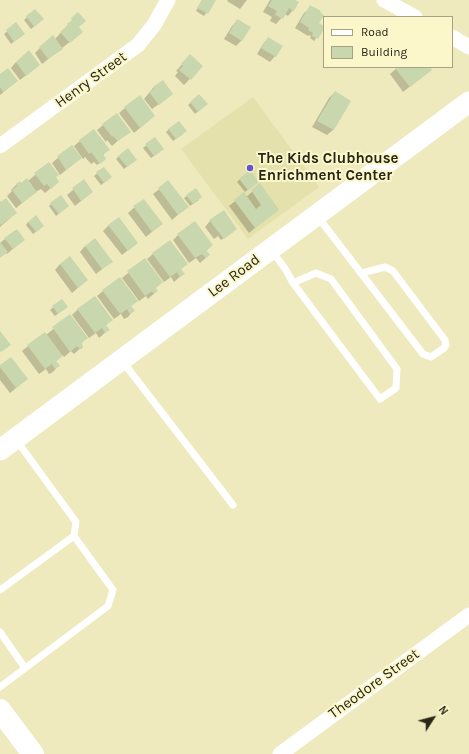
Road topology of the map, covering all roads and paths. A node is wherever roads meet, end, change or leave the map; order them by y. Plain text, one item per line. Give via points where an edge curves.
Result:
1 (168, 0) edge
2 (384, 0) edge
3 (413, 16) edge
4 (453, 38) edge
5 (469, 47) edge
6 (469, 102) edge
7 (0, 146) edge
8 (316, 215) junction
9 (271, 249) junction
10 (362, 273) junction
11 (293, 284) junction
12 (122, 360) junction
13 (8, 445) edge
14 (233, 505) dead end
15 (74, 536) junction
16 (0, 590) edge
17 (469, 615) edge
18 (0, 632) edge
19 (25, 668) junction
20 (0, 687) edge
21 (0, 710) edge
22 (33, 754) edge
23 (280, 754) edge

1 - 7 street, Henry Street via 154,25 138,45
2 - 3 street
4 - 5 street
6 - 8 main road, Lee Road
8 - 9 main road, Lee Road
8 - 10 lane
9 - 11 lane
9 - 12 main road, Lee Road
10 - 10 lane via 423,354 431,357 444,348 445,340 393,271 385,267
11 - 11 lane via 380,399 396,388 397,369 331,278 316,273
12 - 13 main road, Lee Road
12 - 14 lane
13 - 15 lane via 76,522
15 - 16 lane
15 - 19 lane via 113,590 108,606
17 - 23 street, Theodore Street
18 - 19 lane
19 - 20 lane
21 - 22 main road

